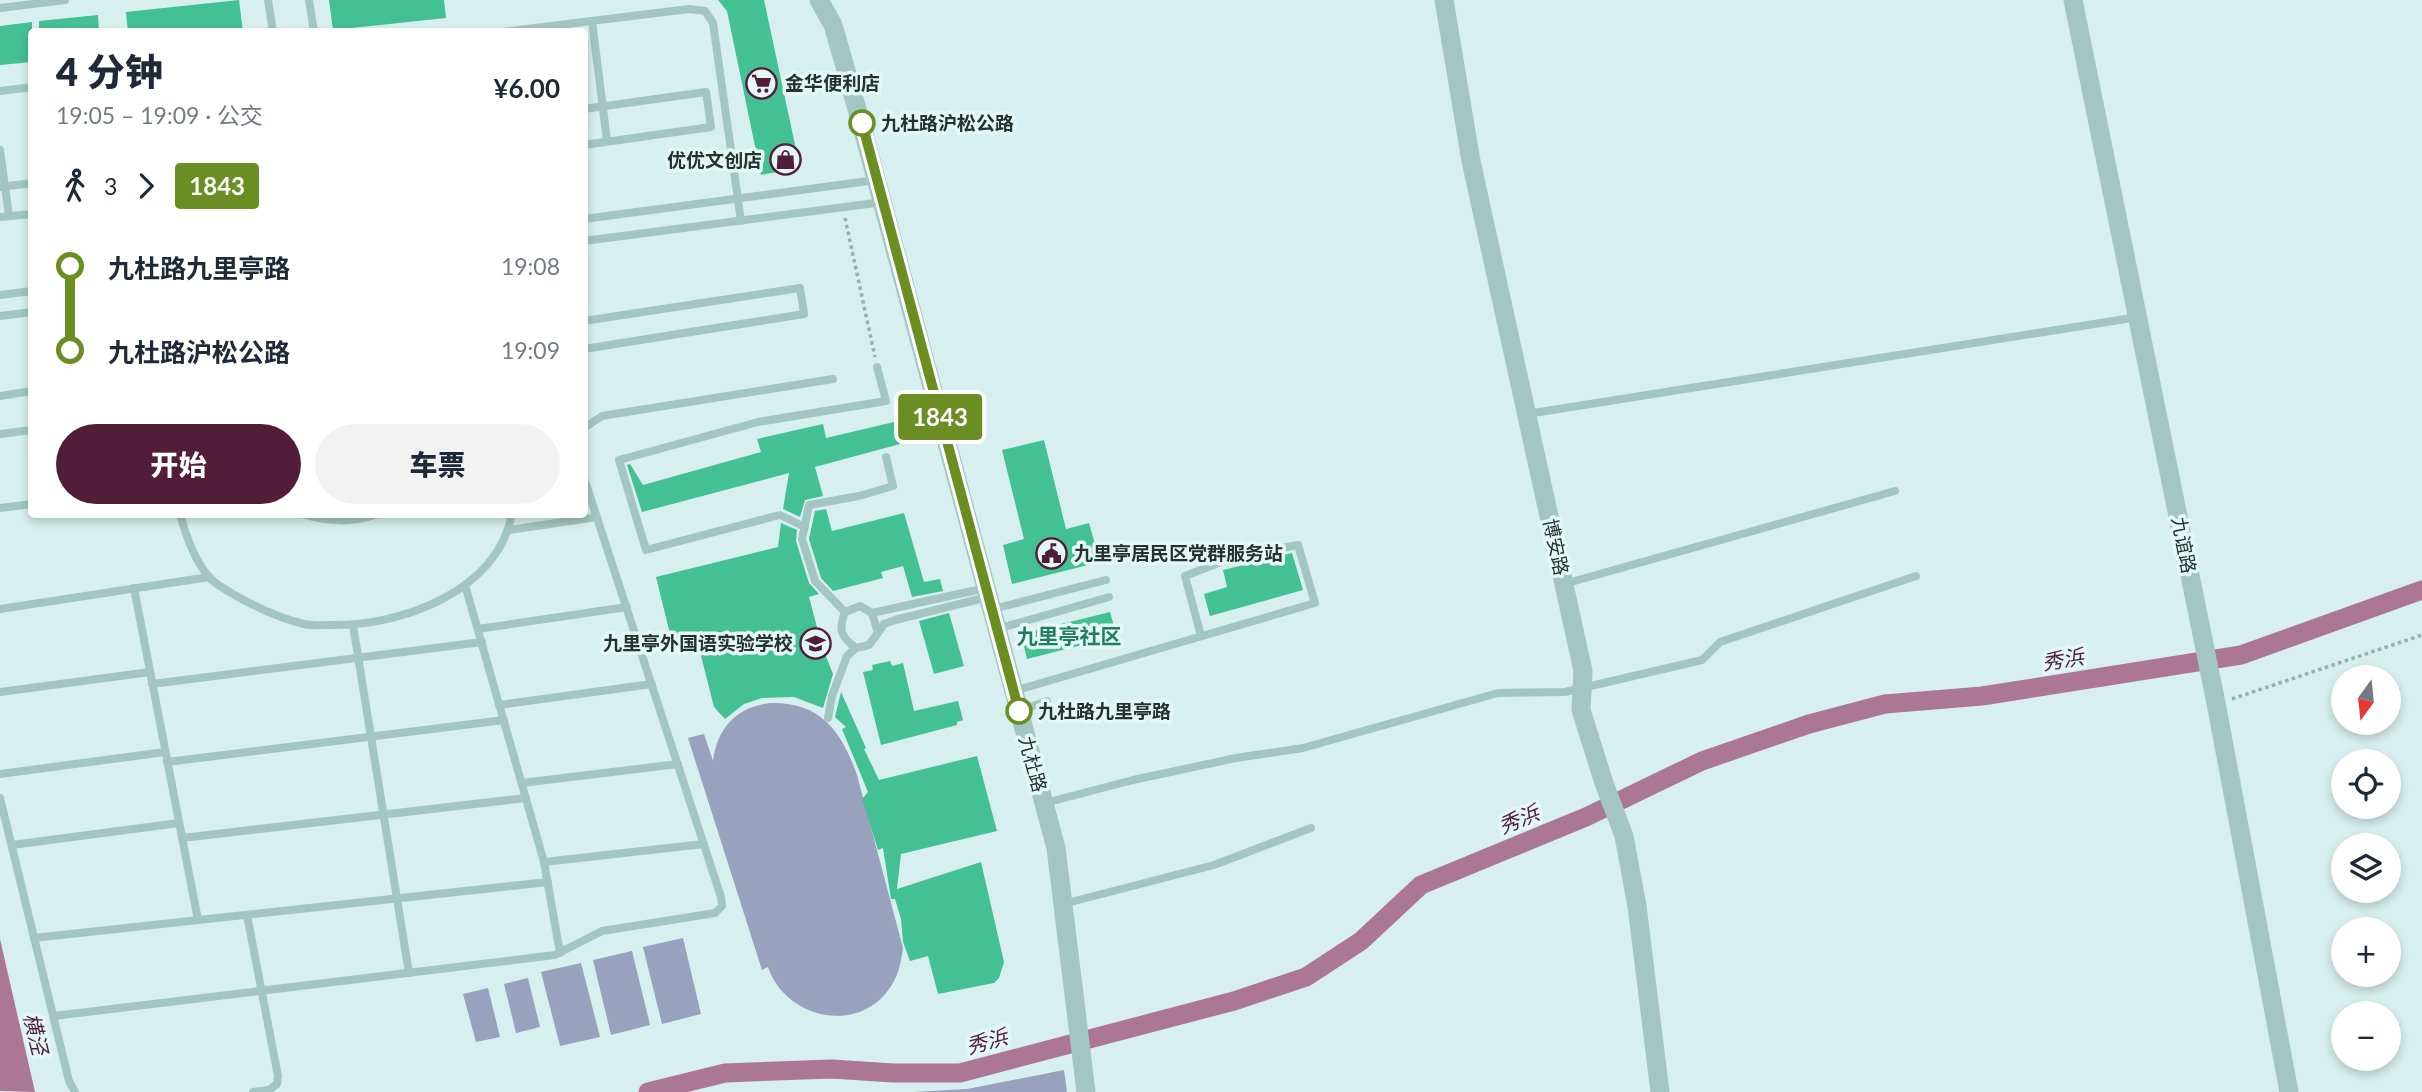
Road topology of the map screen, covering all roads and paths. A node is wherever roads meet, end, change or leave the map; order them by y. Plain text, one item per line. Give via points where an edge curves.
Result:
1 (65, 0) edge
2 (268, 0) edge
3 (309, 0) edge
4 (819, 0) edge
5 (1444, 0) edge
6 (2073, 0) edge
7 (0, 8) edge
8 (592, 21) junction
9 (272, 28) edge
10 (313, 28) edge
11 (535, 28) edge
12 (28, 88) edge
13 (0, 91) edge
14 (603, 106) junction
15 (588, 108) edge
16 (607, 141) junction
17 (588, 144) edge
18 (0, 150) edge
19 (877, 180) junction
20 (28, 183) edge
21 (2, 186) edge
22 (738, 198) junction
23 (883, 202) junction
24 (843, 208) junction
25 (28, 214) edge
26 (4, 217) edge
27 (588, 218) edge
28 (741, 221) junction
29 (588, 240) edge
30 (28, 292) edge
31 (0, 295) edge
32 (28, 312) edge
33 (0, 316) edge
34 (2138, 317) junction
35 (588, 320) edge
36 (588, 348) edge
37 (877, 367) joint
38 (833, 379) dead end
39 (28, 392) edge
40 (0, 396) edge
41 (1527, 414) junction
42 (588, 425) edge
43 (28, 430) edge
44 (0, 434) edge
45 (886, 457) dead end
46 (588, 490) edge
47 (1895, 491) dead end
48 (28, 504) edge
49 (0, 508) edge
50 (597, 517) junction
51 (181, 518) edge
52 (317, 518) edge
53 (363, 518) edge
54 (511, 518) edge
55 (805, 527) junction
56 (509, 530) junction
57 (1916, 576) dead end
58 (209, 577) junction
59 (1106, 580) dead end
60 (1564, 584) junction
61 (465, 585) junction
62 (134, 588) junction
63 (1109, 597) dead end
64 (989, 598) junction
65 (627, 607) junction
66 (0, 608) edge
67 (845, 612) junction
68 (872, 613) junction
69 (353, 625) junction
70 (478, 629) junction
71 (997, 629) junction
72 (878, 633) junction
73 (2422, 635) edge
74 (1201, 636) junction
75 (482, 642) junction
76 (856, 648) junction
77 (358, 658) junction
78 (150, 672) junction
79 (152, 684) junction
80 (652, 684) junction
81 (1582, 688) junction
82 (1014, 691) junction
83 (0, 692) edge
84 (2214, 695) junction
85 (1047, 701) dead end
86 (499, 705) junction
87 (1019, 711) junction
88 (828, 718) dead end
89 (504, 720) junction
90 (371, 737) junction
91 (165, 752) junction
92 (167, 762) junction
93 (678, 764) junction
94 (0, 774) edge
95 (522, 783) junction
96 (0, 798) edge
97 (526, 798) junction
98 (1044, 803) junction
99 (383, 814) junction
100 (179, 823) junction
101 (1311, 828) dead end
102 (182, 838) junction
103 (704, 844) junction
104 (12, 845) junction
105 (544, 862) junction
106 (548, 882) junction
107 (397, 898) junction
108 (1063, 905) junction
109 (247, 915) junction
110 (198, 920) junction
111 (34, 938) junction
112 (560, 953) junction
113 (409, 972) junction
114 (262, 990) junction
115 (54, 1016) junction
116 (75, 1092) edge
117 (253, 1092) edge
118 (1086, 1092) edge
119 (1660, 1092) edge
120 (2289, 1092) edge

1 - 7 lane
2 - 9 lane
3 - 10 lane
4 - 19 street, 九杜路 via 833,25
5 - 41 street, 博安路 via 1471,161
6 - 34 street, 九谊路
8 - 11 lane
8 - 14 lane
8 - 22 lane via 705,11 713,23
12 - 13 lane
14 - 15 lane
14 - 16 lane
14 - 16 lane via 706,92 711,127
16 - 17 lane
18 - 21 lane
19 - 22 lane
19 - 23 street, 九杜路
20 - 21 lane
21 - 26 lane
22 - 27 lane
22 - 28 lane
23 - 24 lane
23 - 64 street, 九杜路
24 - 28 lane
24 - 37 path
25 - 26 lane
28 - 29 lane
30 - 31 lane
32 - 33 lane
34 - 41 lane
34 - 84 street, 九谊路
35 - 36 lane via 800,288 804,314
37 - 55 lane via 886,401 758,422 619,460 646,550 780,515
38 - 42 lane via 602,416
39 - 40 lane
41 - 60 street, 博安路
43 - 44 lane
45 - 55 lane via 893,486 809,505
46 - 50 lane
47 - 60 lane
48 - 49 lane
50 - 56 lane
50 - 65 lane
51 - 58 lane via 187,540
52 - 53 lane
54 - 56 lane
55 - 67 lane via 802,540 815,581
56 - 61 lane via 493,558
57 - 81 lane via 1720,642 1702,660
58 - 62 lane
58 - 69 lane via 273,614 306,624
59 - 64 lane
60 - 81 street, 博安路 via 1583,671
61 - 69 lane via 390,620
61 - 70 lane
62 - 66 lane
62 - 78 lane
63 - 71 lane
64 - 68 lane
64 - 71 street, 九杜路
64 - 72 lane via 895,620
65 - 70 lane
65 - 80 lane
67 - 68 lane via 860,606
67 - 76 lane via 840,625 843,638
68 - 72 lane
69 - 77 lane
70 - 75 lane
71 - 82 street, 九杜路
72 - 76 lane via 869,645
73 - 84 path via 2261,690
74 - 74 lane via 1315,603 1298,545 1234,557 1185,576
74 - 82 lane
75 - 77 lane
75 - 86 lane
76 - 88 lane via 847,656
77 - 79 lane
77 - 90 lane
78 - 79 lane
78 - 83 lane
79 - 91 lane
80 - 86 lane
80 - 93 lane
81 - 98 lane via 1498,693 1303,748 1146,777
81 - 119 street, 博安路 via 1581,710 1624,836
82 - 87 street, 九杜路
84 - 120 street, 九谊路
85 - 87 lane
86 - 89 lane
87 - 98 street, 九杜路
89 - 90 lane
89 - 95 lane
90 - 92 lane
90 - 99 lane
91 - 92 lane
91 - 94 lane
92 - 100 lane
93 - 95 lane
93 - 103 lane
95 - 97 lane
96 - 104 lane
97 - 99 lane
97 - 105 lane
98 - 108 street, 九杜路 via 1056,848
99 - 102 lane
99 - 107 lane
100 - 102 lane
100 - 104 lane
101 - 108 lane via 1214,865
102 - 110 lane
103 - 105 lane
103 - 112 lane via 722,897 722,906 715,913 601,931
104 - 111 lane
105 - 106 lane
106 - 107 lane
106 - 112 lane
107 - 109 lane
107 - 113 lane
108 - 118 street, 九杜路
109 - 110 lane
109 - 114 lane
110 - 111 lane
111 - 115 lane
112 - 113 lane
113 - 114 lane
114 - 115 lane
114 - 117 lane via 278,1076 269,1090
115 - 116 lane

